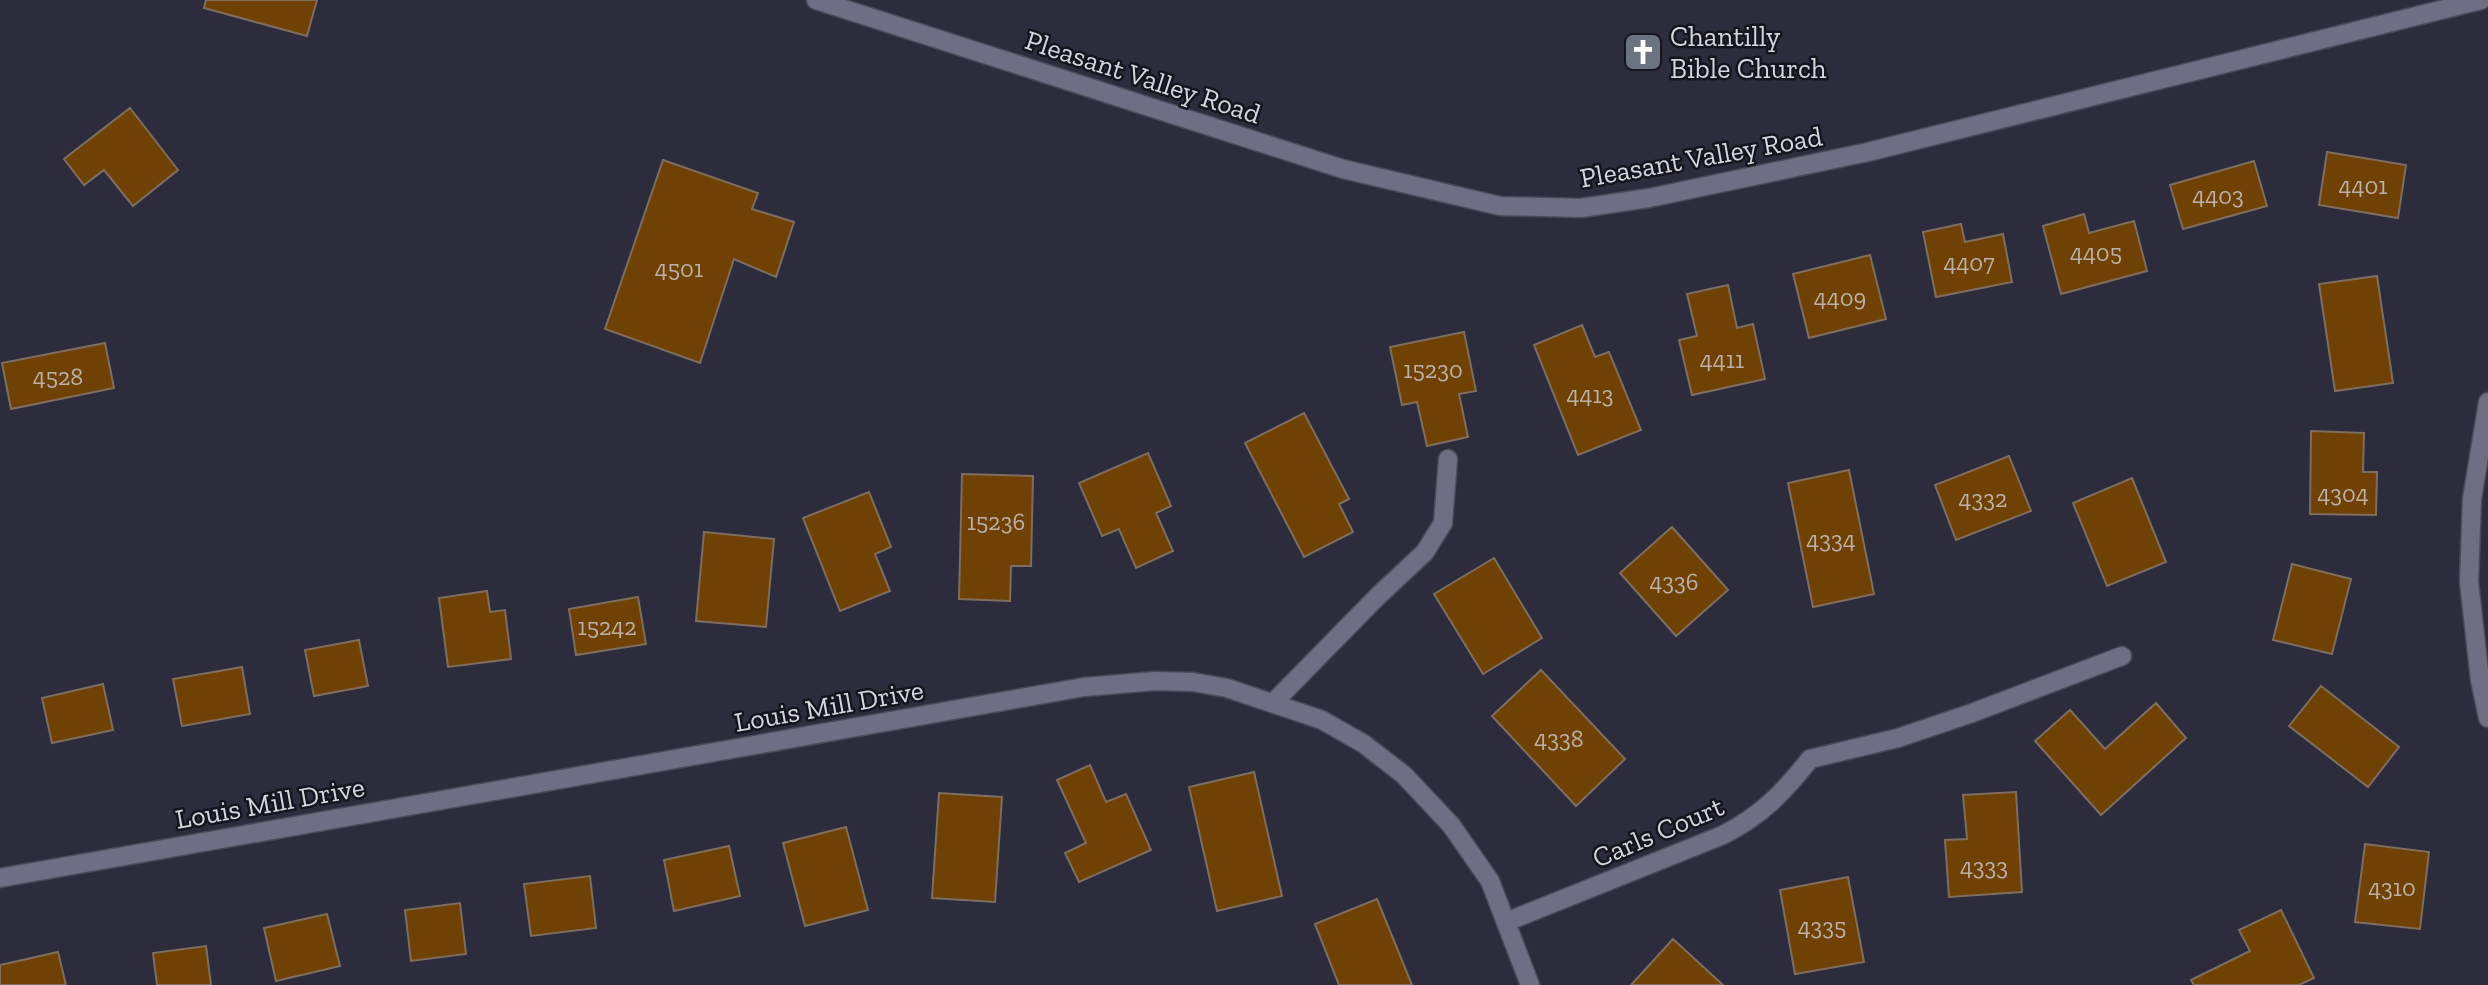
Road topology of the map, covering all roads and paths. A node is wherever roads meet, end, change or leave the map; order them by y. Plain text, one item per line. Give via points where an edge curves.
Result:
1 (816, 0) edge
2 (2481, 0) edge
3 (2488, 402) edge
4 (1448, 459) dead end
5 (2122, 656) dead end
6 (1273, 704) junction
7 (2488, 718) edge
8 (0, 877) edge
9 (1506, 922) junction
10 (1530, 985) edge

1 - 2 street, Pleasant Valley Road via 1343,169 1500,206 1581,208 1868,152
3 - 7 street via 2472,499 2469,582
4 - 6 street via 1443,523 1425,552
5 - 9 street, Carls Court via 1898,738 1810,759 1783,793 1735,829
6 - 8 street, Louis Mill Drive via 1193,682 1084,687
6 - 9 street, Louis Mill Drive via 1322,720 1404,775 1467,847 1490,881
9 - 10 street, Louis Mill Drive

